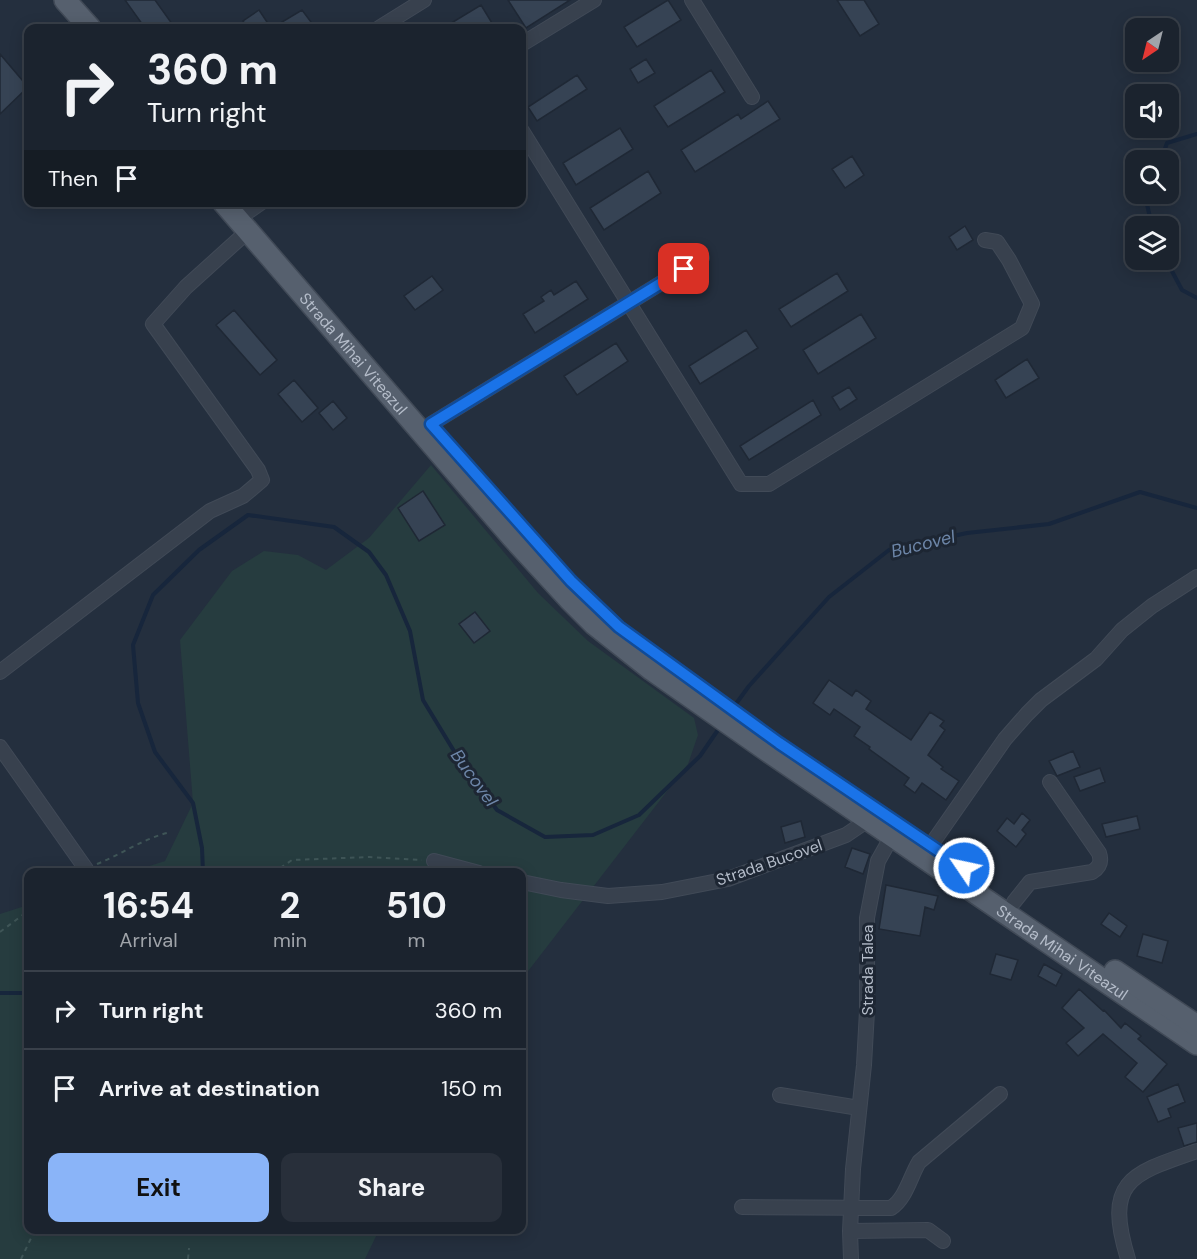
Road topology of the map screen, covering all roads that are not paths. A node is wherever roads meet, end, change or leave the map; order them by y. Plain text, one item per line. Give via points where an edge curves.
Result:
1 (48, 0) edge
2 (65, 0) edge
3 (424, 0) edge
4 (594, 0) edge
5 (692, 0) edge
6 (69, 24) edge
7 (86, 24) edge
8 (385, 24) edge
9 (526, 42) edge
10 (752, 97) dead end
11 (526, 137) edge
12 (250, 212) edge
13 (985, 240) dead end
14 (702, 258) dead end
15 (629, 302) junction
16 (431, 424) junction
17 (1197, 578) edge
18 (0, 672) edge
19 (691, 689) junction
20 (0, 747) edge
21 (775, 748) junction
22 (1050, 782) dead end
23 (868, 820) junction
24 (892, 836) junction
25 (931, 845) junction
26 (434, 861) road end
27 (85, 868) edge
28 (460, 868) edge
29 (526, 883) edge
30 (1014, 902) junction
31 (1197, 1026) edge
32 (1197, 1044) edge
33 (1000, 1094) dead end
34 (780, 1095) dead end
35 (860, 1108) junction
36 (1197, 1151) edge
37 (742, 1207) dead end
38 (851, 1207) junction
39 (850, 1231) junction
40 (943, 1241) dead end
41 (851, 1259) edge
42 (1128, 1259) edge

1 - 6 main road
2 - 7 main road
3 - 8 street
4 - 9 street
5 - 10 street
11 - 15 street
12 - 16 main road, Strada Mihai Viteazul
12 - 18 street via 153,324 262,480 243,496 210,511
12 - 19 main road, Strada Mihai Viteazul via 569,599 618,645
13 - 15 street via 997,242 1032,304 1022,328 769,484 741,484
14 - 15 street
15 - 16 street
16 - 19 main road, Strada Mihai Viteazul via 593,603
17 - 25 street via 1122,630 1096,659 1027,714
19 - 21 main road, Strada Mihai Viteazul
20 - 27 street
21 - 23 main road, Strada Mihai Viteazul
21 - 25 main road, Strada Mihai Viteazul
22 - 30 street via 1100,853 1101,863 1092,872 1030,882
23 - 24 main road, Strada Mihai Viteazul
23 - 29 street, Strada Bucovel via 846,836 728,879 662,892 608,896
24 - 32 main road, Strada Mihai Viteazul
24 - 35 street, Strada Talea via 878,861 867,918 867,1011
25 - 30 main road, Strada Mihai Viteazul
26 - 28 street
30 - 31 main road, Strada Mihai Viteazul
33 - 38 street via 919,1162 900,1202 891,1208
34 - 35 street
35 - 38 street, Strada Talea
36 - 42 street via 1134,1177 1121,1195 1118,1217
37 - 38 street
38 - 39 street, Strada Talea
39 - 40 street via 928,1230
39 - 41 street, Strada Talea

